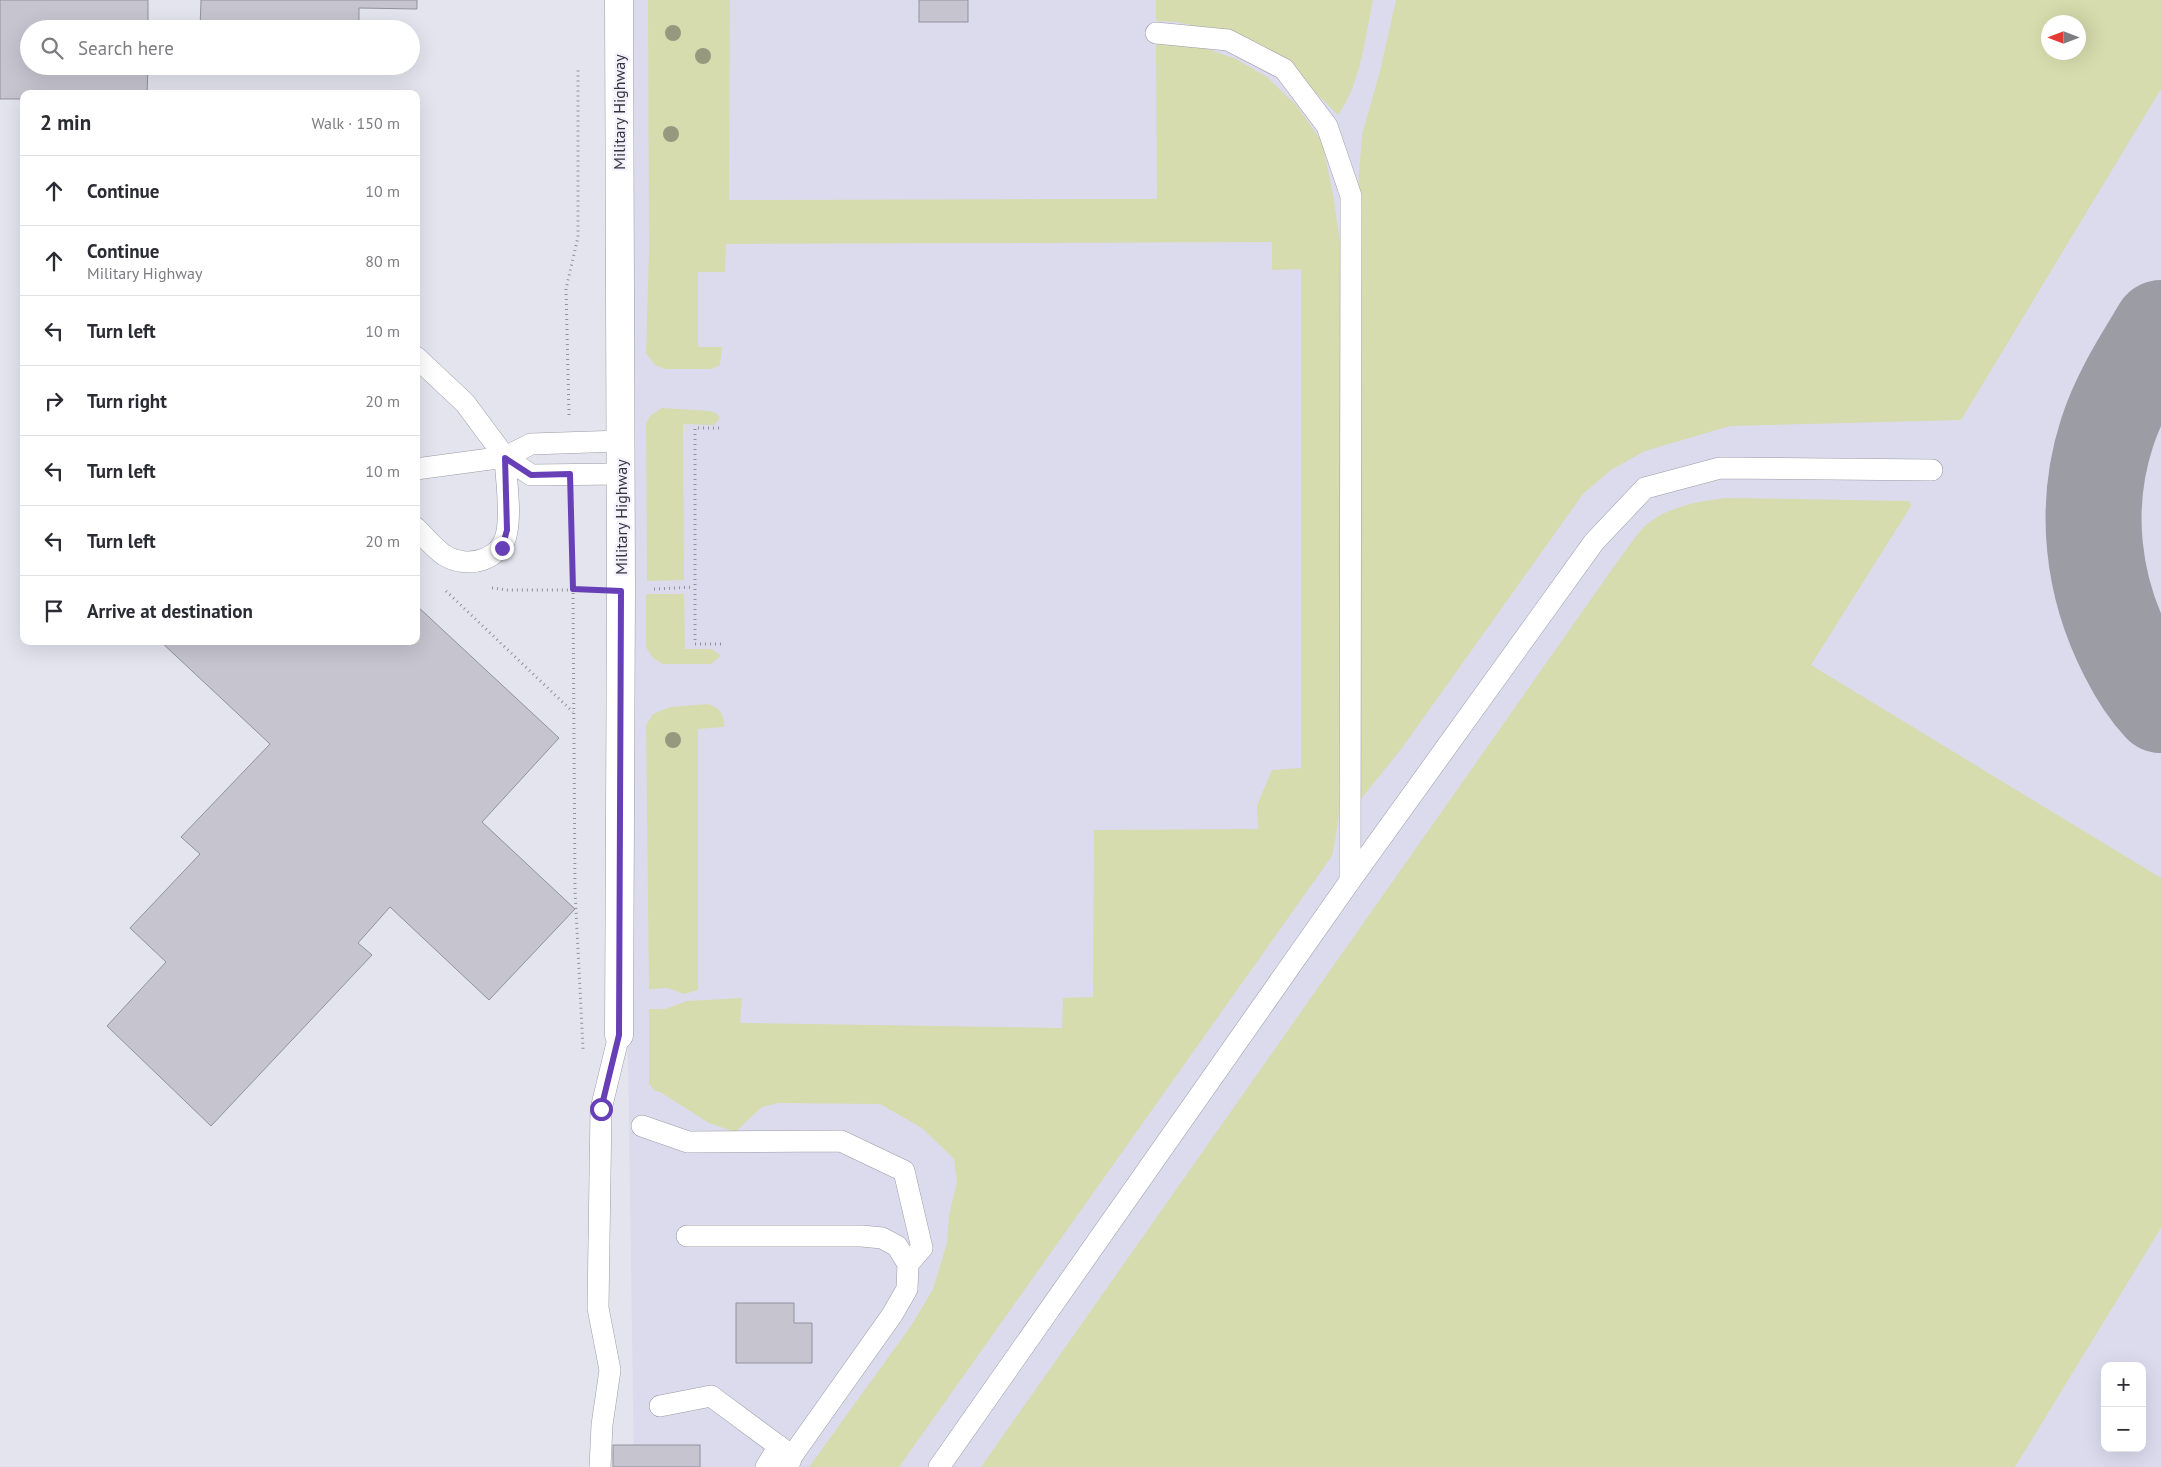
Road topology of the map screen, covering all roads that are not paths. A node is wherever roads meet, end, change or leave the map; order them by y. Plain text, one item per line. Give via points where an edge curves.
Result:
1 (619, 0) edge
2 (1156, 33) dead end
3 (420, 361) edge
4 (621, 441) junction
5 (505, 458) junction
6 (420, 469) edge
7 (1932, 470) dead end
8 (621, 474) junction
9 (420, 532) edge
10 (1350, 882) junction
11 (619, 1035) joint
12 (642, 1126) dead end
13 (688, 1236) dead end
14 (908, 1264) junction
15 (660, 1406) dead end
16 (786, 1456) edge
17 (600, 1467) edge
18 (766, 1467) edge
19 (939, 1467) edge

1 - 4 street, Military Highway
2 - 10 lane via 1228,40 1284,69 1327,126 1351,196
3 - 5 lane via 465,403
4 - 5 lane via 531,444
4 - 8 street, Military Highway
5 - 6 lane
5 - 8 lane via 531,475
5 - 9 lane via 507,530 502,548 485,559 466,563 444,555
7 - 10 lane via 1720,468 1645,488 1594,542
8 - 11 street, Military Highway
10 - 19 lane
11 - 17 lane via 601,1109 598,1308 610,1370
12 - 14 lane via 688,1142 841,1141 904,1171 922,1248
13 - 14 lane via 882,1238 897,1246
14 - 16 lane via 907,1289 892,1315
15 - 16 lane via 711,1396
16 - 18 lane

